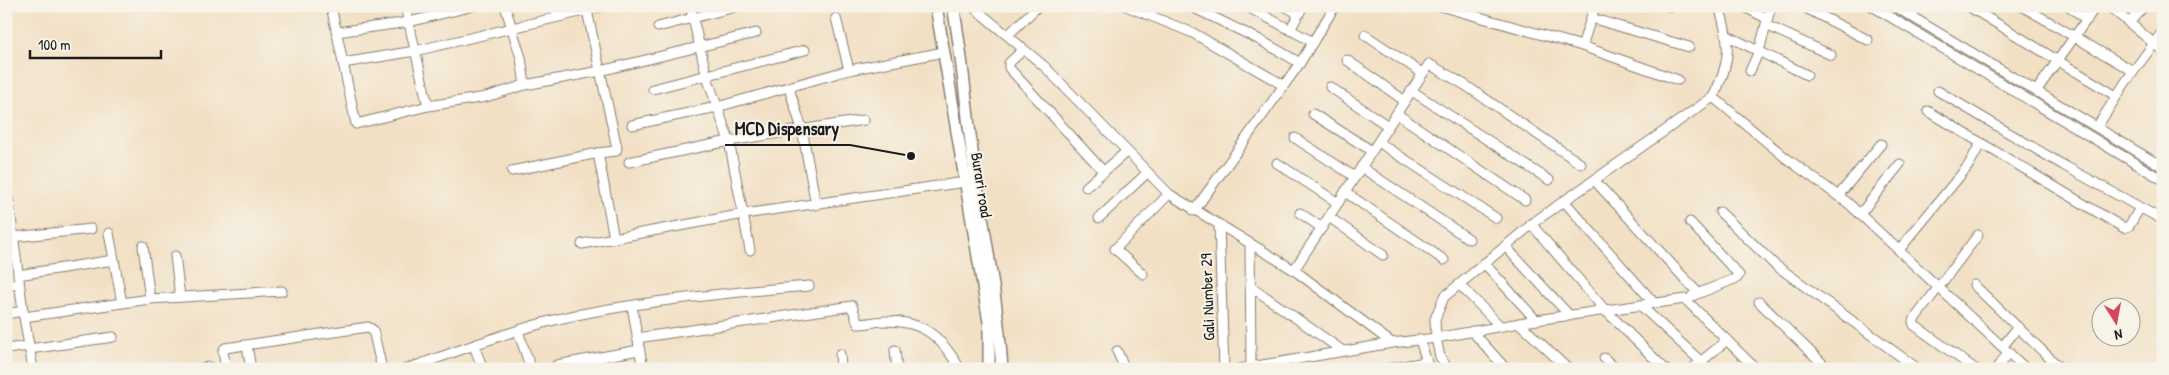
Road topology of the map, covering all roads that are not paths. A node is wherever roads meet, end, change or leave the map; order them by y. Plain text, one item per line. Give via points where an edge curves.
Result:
1 (331, 6) edge
2 (405, 6) edge
3 (473, 6) edge
4 (505, 6) edge
5 (555, 6) edge
6 (605, 6) edge
7 (690, 6) edge
8 (739, 6) edge
9 (936, 6) edge
10 (953, 6) edge
11 (1038, 6) edge
12 (1126, 6) edge
13 (1190, 6) edge
14 (1246, 6) edge
15 (1285, 6) edge
16 (1335, 6) edge
17 (1440, 6) edge
18 (1595, 6) edge
19 (1719, 6) edge
20 (1743, 6) edge
21 (1771, 6) edge
22 (1802, 6) edge
23 (1872, 6) edge
24 (1894, 6) edge
25 (1917, 6) edge
26 (1968, 6) edge
27 (2022, 6) edge
28 (2069, 6) edge
29 (2096, 6) edge
30 (2109, 6) edge
31 (2144, 6) edge
32 (586, 8) edge
33 (978, 8) edge
34 (1301, 10) edge
35 (1911, 16) junction
36 (557, 17) junction
37 (693, 18) junction
38 (836, 18) dead end
39 (1591, 18) junction
40 (2087, 20) junction
41 (409, 22) junction
42 (1766, 22) junction
43 (2129, 23) junction
44 (658, 27) dead end
45 (512, 28) junction
46 (1290, 30) junction
47 (2163, 31) edge
48 (337, 32) junction
49 (756, 33) dead end
50 (1008, 35) junction
51 (1365, 35) dead end
52 (1728, 36) junction
53 (2074, 37) junction
54 (1868, 40) dead end
55 (1313, 42) junction
56 (2153, 42) junction
57 (1582, 46) junction
58 (1689, 47) dead end
59 (700, 48) junction
60 (805, 50) dead end
61 (1023, 50) junction
62 (416, 51) junction
63 (1759, 51) junction
64 (2163, 51) edge
65 (944, 52) junction
66 (1831, 54) dead end
67 (1347, 60) dead end
68 (2059, 60) junction
69 (343, 63) junction
70 (1300, 63) junction
71 (849, 70) junction
72 (600, 71) junction
73 (1750, 71) dead end
74 (2133, 71) junction
75 (1422, 74) junction
76 (1808, 76) dead end
77 (706, 77) junction
78 (1678, 80) dead end
79 (525, 85) junction
80 (1283, 85) junction
81 (1330, 87) dead end
82 (789, 88) junction
83 (653, 90) dead end
84 (2037, 90) junction
85 (1412, 91) junction
86 (1938, 91) dead end
87 (2116, 96) junction
88 (1712, 97) junction
89 (1405, 101) junction
90 (428, 106) junction
91 (717, 107) junction
92 (1928, 111) dead end
93 (1313, 114) dead end
94 (1397, 114) junction
95 (864, 120) dead end
96 (632, 125) dead end
97 (970, 126) junction
98 (1388, 126) junction
99 (2097, 127) junction
100 (956, 129) junction
101 (802, 130) junction
102 (1295, 138) dead end
103 (728, 141) junction
104 (1378, 142) junction
105 (1981, 143) junction
106 (1882, 144) dead end
107 (1372, 151) junction
108 (1126, 152) junction
109 (598, 154) junction
110 (2163, 155) edge
111 (629, 162) dead end
112 (1277, 163) dead end
113 (1581, 164) dead end
114 (1900, 164) dead end
115 (2160, 165) edge
116 (1362, 167) junction
117 (512, 171) dead end
118 (1104, 172) junction
119 (1148, 173) junction
120 (1355, 177) junction
121 (1550, 180) dead end
122 (1594, 180) junction
123 (2163, 180) edge
124 (965, 182) junction
125 (1086, 187) dead end
126 (1345, 192) junction
127 (1169, 194) junction
128 (6, 195) edge
129 (1838, 196) junction
130 (1525, 200) dead end
131 (1564, 201) junction
132 (1338, 203) junction
133 (816, 205) junction
134 (2140, 208) junction
135 (1194, 210) junction
136 (1720, 212) dead end
137 (1300, 213) dead end
138 (744, 214) junction
139 (1860, 214) junction
140 (1328, 217) junction
141 (1099, 218) dead end
142 (1496, 218) dead end
143 (2163, 220) edge
144 (1690, 222) dead end
145 (9, 224) edge
146 (1531, 224) junction
147 (1219, 225) junction
148 (1322, 228) junction
149 (91, 229) dead end
150 (109, 233) dead end
151 (1978, 235) dead end
152 (13, 237) junction
153 (614, 238) junction
154 (1469, 239) dead end
155 (1250, 243) junction
156 (582, 244) dead end
157 (142, 246) dead end
158 (1505, 246) junction
159 (750, 250) dead end
160 (1899, 250) junction
161 (10, 253) edge
162 (1383, 255) dead end
163 (175, 256) dead end
164 (114, 260) junction
165 (1444, 260) dead end
166 (1484, 263) junction
167 (1294, 270) junction
168 (1143, 274) dead end
169 (18, 279) junction
170 (1459, 284) junction
171 (1974, 285) dead end
172 (6, 286) edge
173 (809, 286) dead end
174 (1250, 286) junction
175 (1938, 286) junction
176 (282, 291) dead end
177 (1698, 294) junction
178 (180, 297) junction
179 (1685, 299) junction
180 (150, 300) junction
181 (1759, 302) dead end
182 (122, 303) junction
183 (1654, 303) junction
184 (1640, 305) junction
185 (632, 306) junction
186 (1605, 310) junction
187 (6, 314) edge
188 (23, 314) junction
189 (1570, 316) junction
190 (1536, 320) junction
191 (1519, 323) junction
192 (1500, 326) junction
193 (2018, 327) junction
194 (518, 331) junction
195 (1472, 331) junction
196 (113, 337) dead end
197 (637, 338) junction
198 (1428, 339) junction
199 (1727, 340) junction
200 (1392, 343) junction
201 (247, 346) junction
202 (474, 346) junction
203 (29, 347) junction
204 (6, 349) edge
205 (2006, 349) junction
206 (639, 350) junction
207 (895, 350) dead end
208 (1117, 351) dead end
209 (1343, 351) junction
210 (840, 354) dead end
211 (1604, 358) dead end
212 (1701, 361) junction
213 (431, 365) edge
214 (558, 365) dead end
215 (1427, 365) edge
216 (210, 367) dead end
217 (1251, 367) junction
218 (33, 369) edge
219 (199, 369) edge
220 (226, 369) edge
221 (251, 369) edge
222 (382, 369) edge
223 (406, 369) edge
224 (483, 369) edge
225 (531, 369) edge
226 (643, 369) edge
227 (841, 369) edge
228 (897, 369) edge
229 (960, 369) edge
230 (989, 369) edge
231 (1002, 369) edge
232 (1126, 369) edge
233 (1224, 369) edge
234 (1239, 369) edge
235 (1387, 369) edge
236 (1448, 369) edge
237 (1506, 369) edge
238 (1568, 369) edge
239 (1616, 369) edge
240 (1665, 369) edge
241 (1692, 369) edge
242 (1709, 369) edge
243 (1756, 369) edge
244 (1828, 369) edge
245 (1918, 369) edge
246 (1975, 369) edge
247 (1996, 369) edge
248 (2026, 369) edge
249 (2061, 369) edge

1 - 48 street
2 - 41 street
3 - 41 street
4 - 45 street
5 - 36 street
6 - 32 street
7 - 37 street
8 - 37 street
9 - 65 main road, Burari road
10 - 97 main road, Burari road
11 - 50 street
12 - 80 street via 1193,33
13 - 70 street
14 - 46 street
15 - 34 street
16 - 55 street
17 - 57 street
18 - 39 street
19 - 52 street
20 - 42 street
21 - 42 street
22 - 54 street
23 - 123 street
24 - 35 street
25 - 35 street
26 - 68 street
27 - 53 street
28 - 40 street
29 - 40 street
30 - 43 street
31 - 43 street
32 - 36 street
32 - 72 street
33 - 50 street
34 - 46 street
35 - 84 street
36 - 45 street
37 - 44 street
37 - 59 street
38 - 71 street
39 - 57 street
39 - 58 street
40 - 53 street
41 - 48 street
41 - 62 street
42 - 63 street
42 - 66 street
43 - 56 street
45 - 62 street
45 - 79 street
46 - 55 street
47 - 56 street
48 - 69 street
49 - 59 street
50 - 61 street
51 - 75 street
52 - 63 street
52 - 88 street via 1726,65
53 - 68 street
53 - 74 street
55 - 70 street
56 - 64 street
56 - 74 street
57 - 78 street
59 - 72 street
59 - 77 street
60 - 77 street
61 - 108 street via 1044,66
61 - 118 street via 1009,63 1009,67
62 - 69 street
62 - 90 street
63 - 73 street
63 - 76 street
65 - 71 street
65 - 100 main road, Burari road
67 - 89 street
68 - 84 street
68 - 87 street
69 - 90 street via 356,124
70 - 80 street
71 - 82 street
72 - 79 street
72 - 109 street via 617,149
74 - 87 street
75 - 85 street
75 - 113 street via 1432,64
77 - 83 street
77 - 91 street
79 - 90 street via 486,97
80 - 135 street
81 - 98 street
82 - 91 street
82 - 101 street
84 - 99 street
85 - 89 street
85 - 121 street
86 - 134 street
87 - 99 street
88 - 122 street
88 - 129 street
89 - 94 street
91 - 96 street
91 - 103 street
92 - 105 street
93 - 107 street
94 - 98 street
94 - 130 street
95 - 101 street
97 - 100 main road
97 - 231 main road, Burari road
98 - 104 street
99 - 115 street
100 - 124 main road, Burari road
101 - 103 street
101 - 133 street
102 - 120 street
103 - 111 street
103 - 138 street
104 - 107 street
104 - 142 street
105 - 134 street via 2124,228 2129,226
105 - 160 street via 1968,166
106 - 129 street
107 - 116 street
108 - 118 street
108 - 119 street
109 - 117 street
109 - 153 street
110 - 115 street
112 - 132 street
114 - 139 street
116 - 120 street
116 - 154 street
118 - 125 street
119 - 127 street
119 - 141 street
120 - 126 street
122 - 131 street
122 - 177 street
124 - 133 street
124 - 230 main road, Burari road via 989,322
126 - 132 street
126 - 165 street
127 - 135 street
127 - 168 street via 1116,248
128 - 145 street
129 - 139 street
131 - 146 street
131 - 183 street
132 - 140 street
133 - 138 street
134 - 143 street
135 - 147 street
136 - 245 street via 1774,264
137 - 148 street
138 - 153 street
138 - 159 street
139 - 160 street
140 - 148 street
140 - 162 street
144 - 177 street via 1740,275
145 - 152 street
146 - 158 street
146 - 186 street
147 - 155 street
147 - 233 street, Gali Number 29
148 - 167 street
149 - 152 street
150 - 164 street
151 - 175 street
152 - 161 street
153 - 156 street
155 - 167 street
155 - 174 street
157 - 180 street
158 - 166 street
158 - 189 street
160 - 175 street
161 - 169 street
163 - 178 street
164 - 169 street
164 - 182 street
166 - 170 street
166 - 190 street
167 - 200 street
169 - 172 street
169 - 188 street
170 - 192 street
170 - 198 street via 1439,303
171 - 193 street
173 - 185 street
174 - 209 street
174 - 217 street
175 - 205 street
175 - 246 street via 1913,324
176 - 178 street
177 - 179 street
178 - 180 street
179 - 183 street
179 - 199 street
180 - 182 street
181 - 244 street
182 - 188 street
183 - 184 street
184 - 186 street
184 - 212 street
185 - 194 street
185 - 197 street
186 - 189 street
186 - 240 street
187 - 188 street
188 - 203 street
189 - 190 street
190 - 191 street
191 - 192 street
191 - 238 street
192 - 195 street
193 - 205 street
193 - 249 street
194 - 202 street
194 - 225 street
195 - 198 street
195 - 237 street
196 - 203 street
197 - 206 street
197 - 229 street via 852,306 858,324 897,322 931,331
198 - 200 street
198 - 215 street
198 - 236 street
199 - 212 street
199 - 243 street
200 - 209 street
201 - 220 street via 224,349
201 - 221 street
201 - 222 street via 370,327
202 - 213 street
202 - 224 street
203 - 204 street
203 - 218 street
205 - 247 street
205 - 248 street
206 - 214 street
206 - 226 street
207 - 228 street
208 - 232 street
209 - 217 street
210 - 227 street
211 - 239 street
212 - 241 street
212 - 242 street
213 - 223 street
215 - 235 street
216 - 219 street
217 - 234 street

